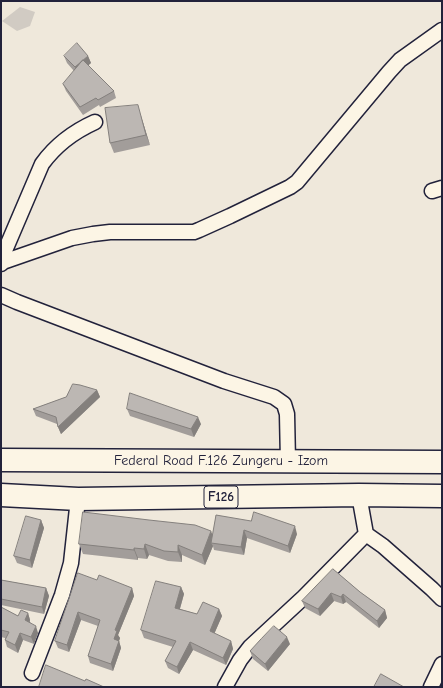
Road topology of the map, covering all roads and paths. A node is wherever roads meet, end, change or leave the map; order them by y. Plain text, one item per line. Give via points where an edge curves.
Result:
1 (442, 30) edge
2 (95, 122) dead end
3 (1, 260) edge
4 (1, 264) edge
5 (1, 295) edge
6 (1, 460) edge
7 (288, 462) junction
8 (442, 462) edge
9 (1, 495) edge
10 (359, 495) junction
11 (442, 496) edge
12 (78, 499) junction
13 (366, 534) junction
14 (442, 599) edge
15 (442, 664) edge
16 (32, 673) dead end
17 (225, 687) edge
18 (431, 687) edge

1 - 4 street via 400,60 297,182 290,187 194,232 93,234 72,238
2 - 3 street via 75,132 48,155
5 - 7 street via 224,381 274,397 284,404 287,414
6 - 7 main road, Federal Road F.126 Zungeru - Izom
7 - 8 main road, Federal Road F.126 Zungeru - Izom
9 - 12 main road, F126
10 - 11 main road, F126
10 - 12 main road, F126
10 - 13 street
12 - 16 street via 71,563 62,595
13 - 14 street
13 - 17 street via 250,647
15 - 18 street

